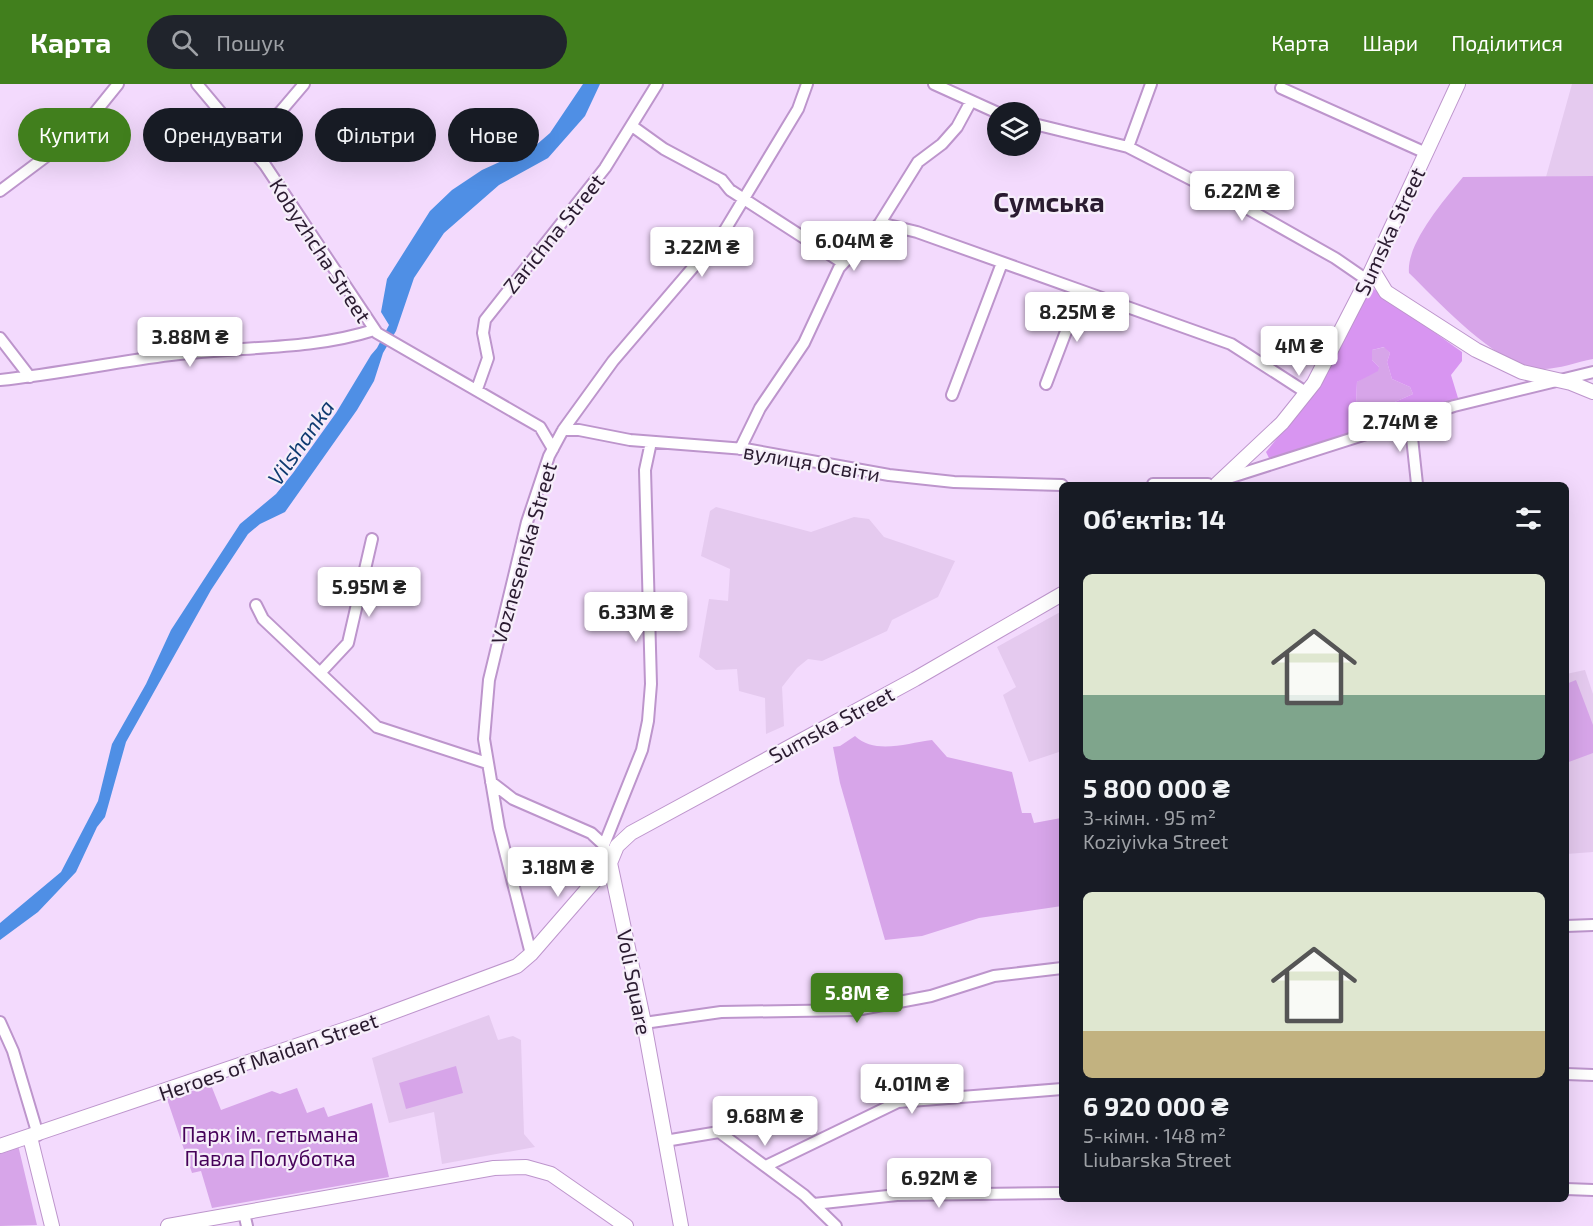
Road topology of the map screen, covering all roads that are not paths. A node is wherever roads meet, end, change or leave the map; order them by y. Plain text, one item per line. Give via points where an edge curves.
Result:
1 (118, 84) edge
2 (197, 84) edge
3 (304, 84) edge
4 (657, 84) edge
5 (807, 84) edge
6 (934, 84) edge
7 (1150, 84) edge
8 (1458, 84) edge
9 (1281, 88) dead end
10 (970, 103) junction
11 (218, 108) edge
12 (284, 108) edge
13 (987, 109) edge
14 (632, 126) junction
15 (1041, 126) edge
16 (1128, 147) junction
17 (1426, 153) junction
18 (261, 162) edge
19 (0, 191) edge
20 (745, 200) junction
21 (880, 223) junction
22 (843, 263) junction
23 (1002, 263) junction
24 (1369, 274) junction
25 (1081, 292) junction
26 (375, 331) junction
27 (0, 338) edge
28 (1593, 372) edge
29 (30, 377) junction
30 (0, 380) edge
31 (1558, 381) junction
32 (1046, 384) dead end
33 (477, 389) junction
34 (1593, 392) edge
35 (1307, 393) junction
36 (952, 395) dead end
37 (1410, 419) junction
38 (563, 430) junction
39 (651, 442) junction
40 (553, 449) junction
41 (740, 449) junction
42 (1220, 482) edge
43 (1417, 482) edge
44 (1059, 485) edge
45 (372, 539) dead end
46 (1059, 596) edge
47 (256, 605) dead end
48 (320, 673) junction
49 (487, 763) junction
50 (491, 782) junction
51 (604, 845) junction
52 (610, 863) junction
53 (1593, 925) edge
54 (1569, 926) edge
55 (531, 954) junction
56 (1059, 968) edge
57 (0, 1022) edge
58 (644, 1023) junction
59 (1569, 1074) edge
60 (1593, 1076) edge
61 (1059, 1089) edge
62 (34, 1136) junction
63 (665, 1141) junction
64 (0, 1146) edge
65 (768, 1165) junction
66 (1569, 1189) edge
67 (1593, 1190) edge
68 (1059, 1193) edge
69 (814, 1204) junction
70 (245, 1219) edge
71 (679, 1224) edge
72 (52, 1226) edge
73 (168, 1226) edge
74 (626, 1226) edge
75 (836, 1226) edge

1 - 19 street via 80,131
2 - 11 street, Kobyzhcha Street
3 - 12 street
4 - 14 street, Zarichna Street
5 - 20 street, Voznesenska Street via 798,109
6 - 10 street
7 - 16 street
8 - 17 main road, Sumska Street
9 - 17 street, Sumska Street
10 - 13 street
10 - 21 street via 957,127 908,174
14 - 20 street via 664,149 722,180
14 - 33 street, Zarichna Street via 598,177 485,320 483,333 488,358
15 - 16 street
16 - 24 street
17 - 24 main road, Sumska Street
18 - 26 street, Kobyzhcha Street
20 - 22 street
20 - 38 street, Voznesenska Street via 725,230 591,389
21 - 22 street
21 - 23 street
22 - 41 street via 820,303 804,344 760,408
23 - 25 street
23 - 36 street
24 - 31 main road via 1386,292 1476,350 1522,372
24 - 35 main road, Sumska Street
25 - 32 street
25 - 35 street via 1231,344
26 - 29 street via 330,340 172,355
26 - 33 street
27 - 29 street
28 - 31 street, Sumska Street
29 - 30 street
31 - 34 main road
31 - 37 street, Sumska Street
33 - 40 street via 540,427
35 - 42 main road, Sumska Street via 1282,423
37 - 42 street, Sumska Street
37 - 43 street
38 - 39 street, вулиця Освіти
38 - 40 street, Voznesenska Street
39 - 41 street, вулиця Освіти
39 - 51 street via 645,470 651,684 648,721 642,750
40 - 49 street, Voznesenska Street via 527,522 500,628 485,707
41 - 44 street, вулиця Освіти via 899,476
45 - 48 street via 348,643
46 - 52 main road, Sumska Street via 915,679 639,827 617,846
47 - 48 street via 263,619
48 - 49 street via 377,727
49 - 50 street, Voznesenska Street
50 - 51 street via 513,799 579,827
50 - 55 street, Voznesenska Street
51 - 52 street
52 - 55 main road
52 - 58 main road, Voli Square
53 - 54 street
55 - 62 main road, Heroes of Maidan Street via 518,966 361,1024
56 - 58 street via 994,976 931,996 856,1010 721,1012
57 - 62 street via 14,1051
58 - 63 main road, Voli Square
59 - 60 street
61 - 65 street via 898,1102
62 - 64 main road, Heroes of Maidan Street
62 - 72 main road
63 - 65 street via 719,1132
63 - 71 main road, Voli Square
65 - 69 street
66 - 67 street
68 - 69 street via 897,1195
69 - 75 street
70 - 73 main road
70 - 74 main road via 494,1168 526,1167 551,1174

